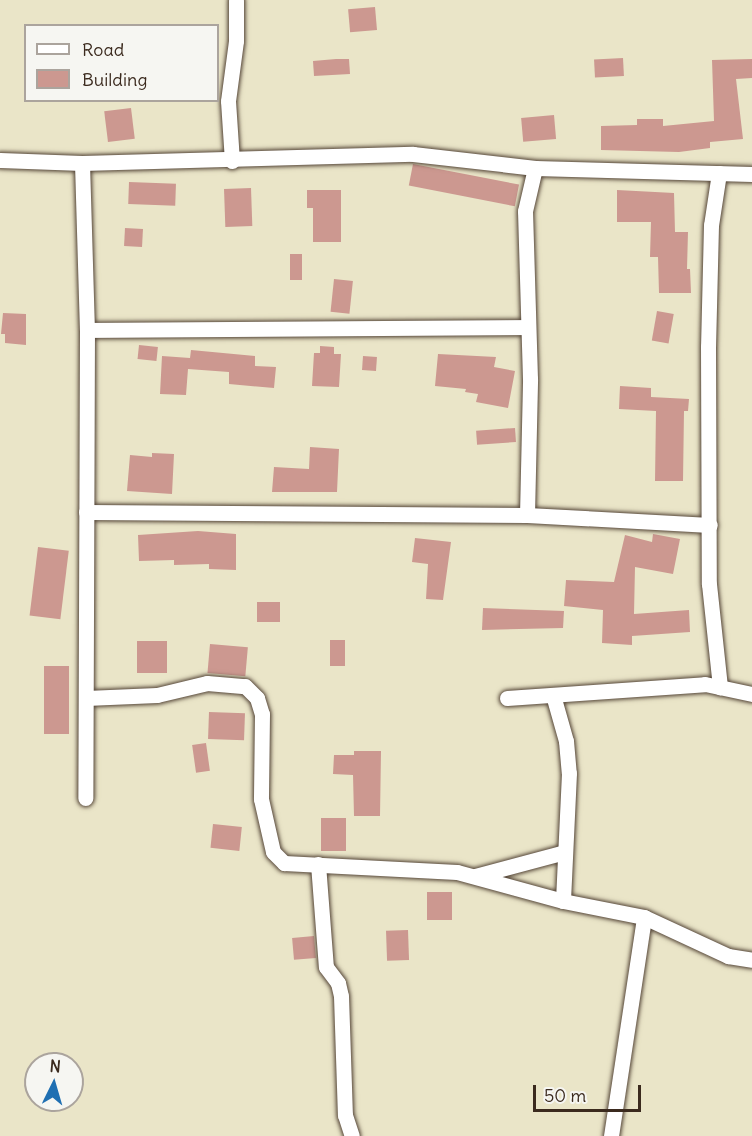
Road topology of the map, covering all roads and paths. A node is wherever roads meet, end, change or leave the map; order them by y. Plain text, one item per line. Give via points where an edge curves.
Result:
1 (236, 0) edge
2 (0, 160) edge
3 (232, 161) junction
4 (82, 163) junction
5 (535, 168) junction
6 (719, 173) junction
7 (752, 174) edge
8 (527, 327) junction
9 (87, 330) junction
10 (86, 512) junction
11 (527, 515) junction
12 (710, 525) junction
13 (720, 687) junction
14 (752, 694) edge
15 (553, 696) junction
16 (86, 698) junction
17 (507, 698) dead end
18 (85, 798) dead end
19 (565, 852) junction
20 (318, 864) junction
21 (475, 876) junction
22 (563, 901) junction
23 (644, 917) junction
24 (752, 960) edge
25 (352, 1136) edge
26 (611, 1136) edge

1 - 3 street via 236,41 228,101
2 - 4 street
3 - 4 street
3 - 5 street via 412,154
4 - 9 street
5 - 6 street
5 - 8 street via 525,211
6 - 7 street
6 - 12 street via 713,198 708,293
8 - 9 street
8 - 11 street
9 - 10 street
10 - 11 street
10 - 16 street
11 - 12 street
12 - 13 street via 709,584
13 - 14 street
13 - 15 street via 705,684
15 - 17 street
15 - 19 street via 568,757
16 - 18 street
16 - 20 street via 157,695 207,683 246,686 257,698 262,714 261,799 273,852 284,863
19 - 21 street
19 - 22 street
20 - 21 street via 430,868
20 - 25 street via 326,967 342,996 345,1115
21 - 22 street
22 - 23 street
23 - 24 street via 728,956
23 - 26 street

